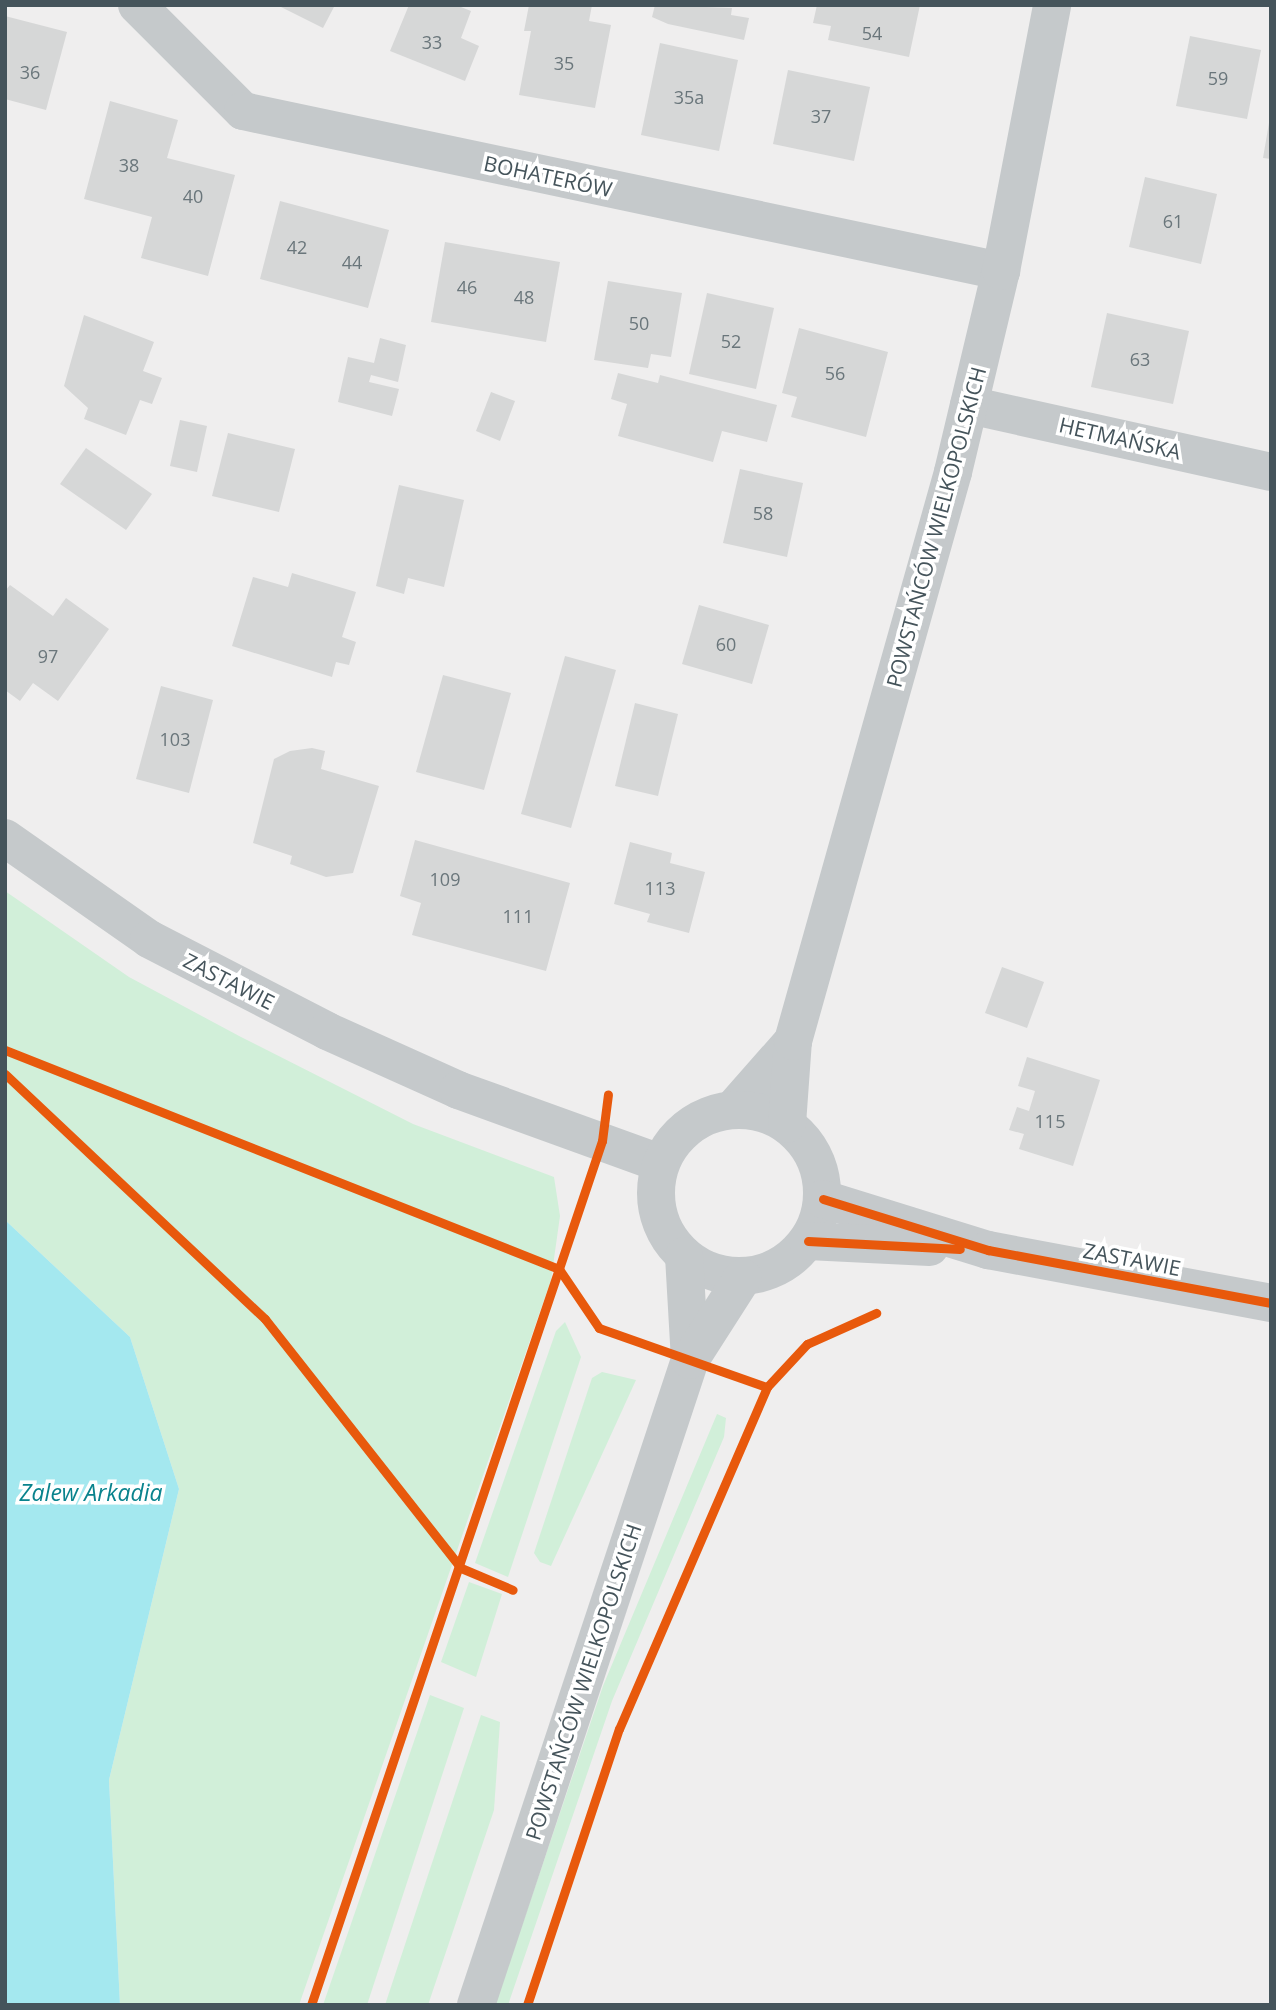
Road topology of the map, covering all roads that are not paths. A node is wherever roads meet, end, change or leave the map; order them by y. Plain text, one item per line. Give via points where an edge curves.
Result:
1 (137, 5) edge
2 (1052, 5) edge
3 (1001, 271) junction
4 (969, 405) junction
5 (1271, 472) edge
6 (5, 838) edge
7 (793, 1041) junction
8 (733, 1109) junction
9 (787, 1124) junction
10 (658, 1176) junction
11 (823, 1199) junction
12 (808, 1241) junction
13 (988, 1250) junction
14 (684, 1256) junction
15 (743, 1277) junction
16 (1271, 1303) edge
17 (690, 1360) junction
18 (476, 2005) edge

1 - 3 street, BOHATERÓW via 243,111
2 - 3 street, POWSTAŃCÓW WIELKOPOLSKICH
3 - 4 street, POWSTAŃCÓW WIELKOPOLSKICH
4 - 5 street, HETMAŃSKA
4 - 7 street, POWSTAŃCÓW WIELKOPOLSKICH via 901,665
6 - 10 street, ZASTAWIE via 149,939 327,1031
7 - 8 street, POWSTAŃCÓW WIELKOPOLSKICH
7 - 9 street, POWSTAŃCÓW WIELKOPOLSKICH
8 - 9 street via 761,1112
8 - 10 street via 696,1121 675,1138
9 - 11 street via 814,1155
10 - 14 street via 658,1214 668,1237
11 - 12 street
11 - 13 street, ZASTAWIE
12 - 13 street, ZASTAWIE
12 - 15 street via 790,1260 768,1272
13 - 16 street, ZASTAWIE
14 - 15 street via 712,1272
14 - 17 street, POWSTAŃCÓW WIELKOPOLSKICH
15 - 17 street, POWSTAŃCÓW WIELKOPOLSKICH
17 - 18 street, POWSTAŃCÓW WIELKOPOLSKICH

